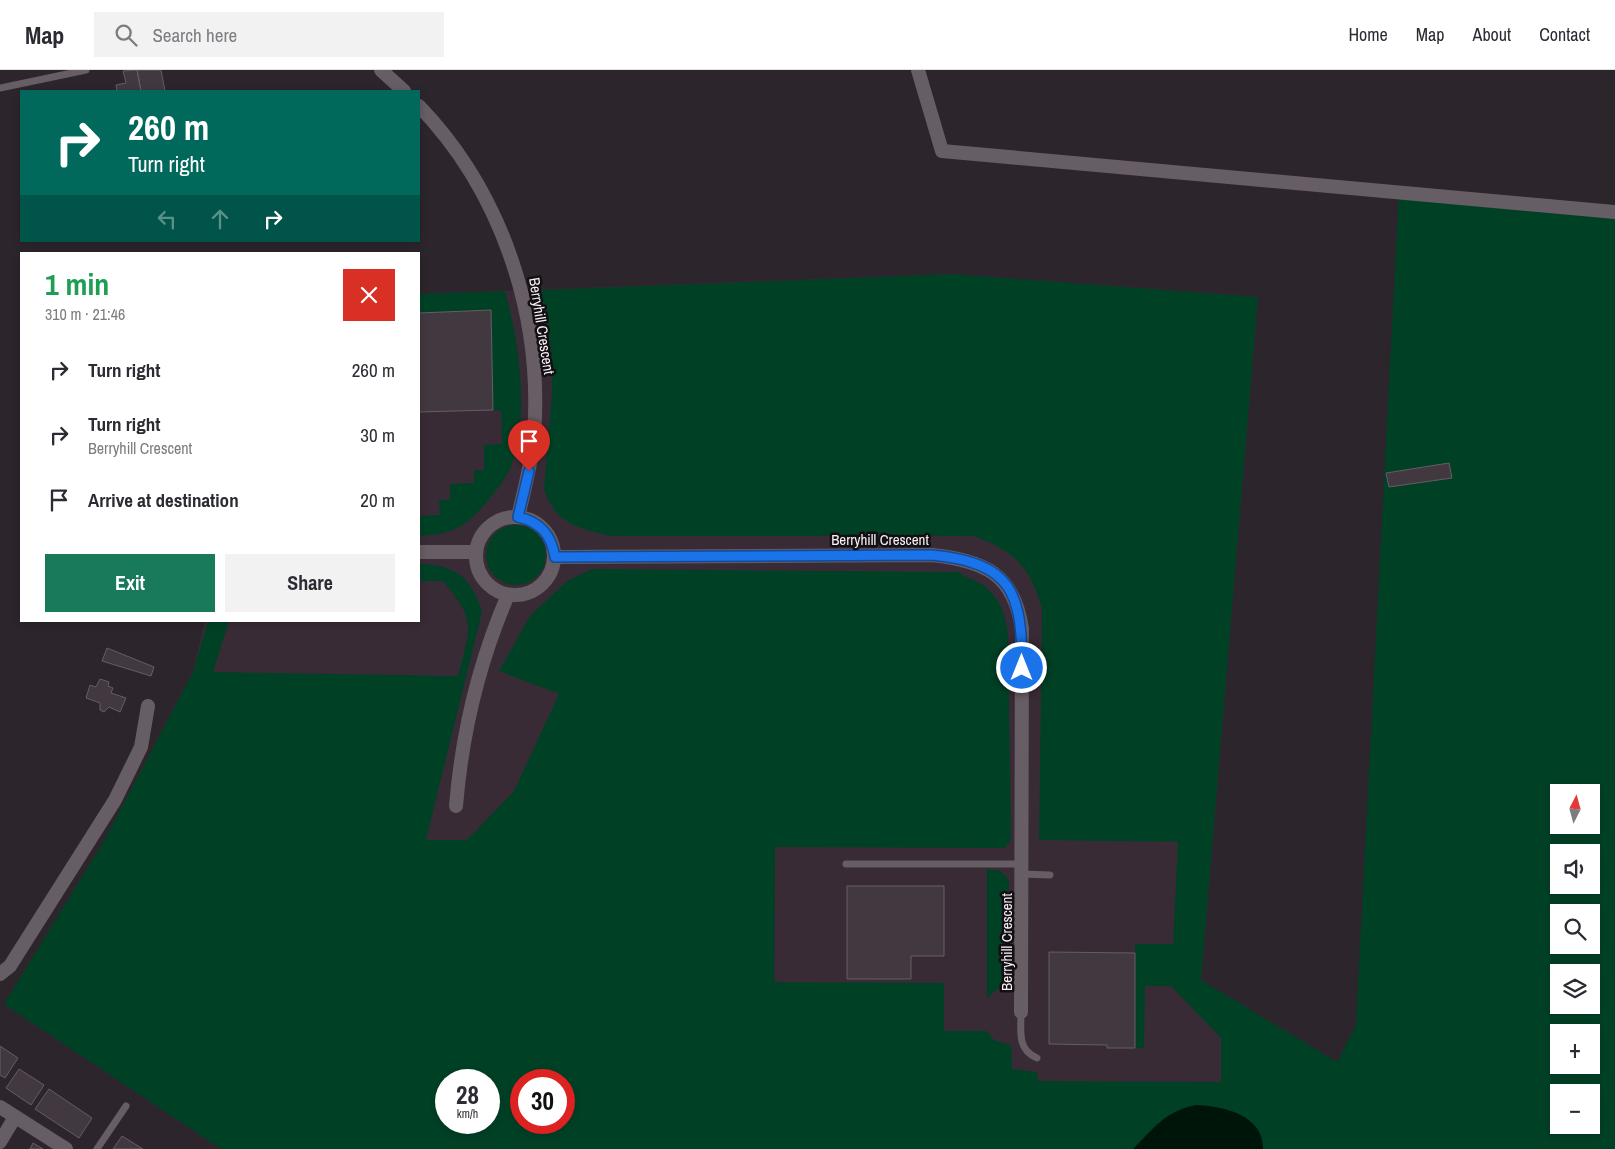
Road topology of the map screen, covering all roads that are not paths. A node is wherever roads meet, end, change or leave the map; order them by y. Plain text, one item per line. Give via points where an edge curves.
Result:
1 (86, 70) edge
2 (381, 70) edge
3 (918, 70) edge
4 (0, 88) edge
5 (403, 90) edge
6 (420, 107) edge
7 (1615, 212) edge
8 (518, 517) junction
9 (420, 552) edge
10 (476, 552) junction
11 (555, 557) junction
12 (508, 595) junction
13 (148, 706) dead end
14 (456, 806) dead end
15 (846, 864) dead end
16 (1022, 869) junction
17 (1050, 875) dead end
18 (0, 974) edge
19 (1021, 1012) joint
20 (1038, 1058) dead end
21 (126, 1106) dead end
22 (0, 1107) edge
23 (15, 1117) junction
24 (0, 1142) edge
25 (66, 1149) edge
26 (97, 1149) edge

1 - 4 lane
2 - 5 street
3 - 7 street via 942,151
6 - 8 street, Berryhill Crescent via 478,184 516,270 531,343 535,411 529,471
8 - 10 street via 500,520 486,530
8 - 11 street via 540,525 553,545
9 - 10 street
10 - 12 street via 479,569 488,584
11 - 12 street via 545,582 522,595
11 - 16 street, Berryhill Crescent via 932,555 960,558 997,574 1015,599 1022,629
12 - 14 street via 475,690
13 - 18 street via 141,747 115,800 10,966
15 - 16 lane
16 - 17 lane
16 - 19 street, Berryhill Crescent
19 - 20 lane via 1022,1046 1027,1053
21 - 26 lane
22 - 23 street
23 - 24 street
23 - 25 street

